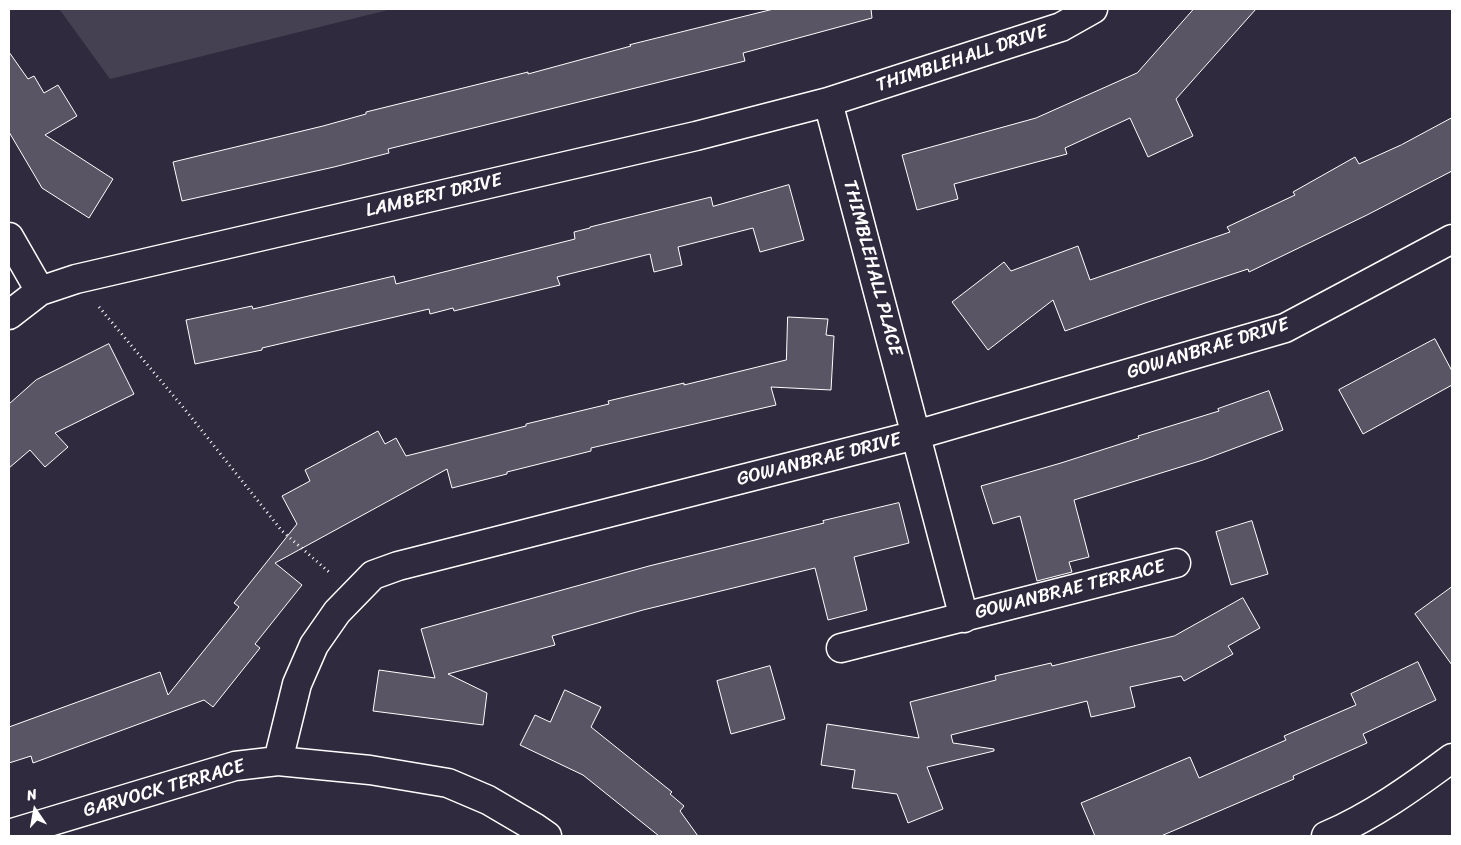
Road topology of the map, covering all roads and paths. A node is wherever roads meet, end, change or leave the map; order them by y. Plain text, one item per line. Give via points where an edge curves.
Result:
1 (1093, 9) edge
2 (828, 102) junction
3 (9, 238) edge
4 (1452, 239) edge
5 (76, 279) junction
6 (40, 291) junction
7 (9, 315) edge
8 (916, 435) junction
9 (1176, 563) dead end
10 (354, 594) junction
11 (964, 618) junction
12 (841, 648) dead end
13 (1452, 758) edge
14 (278, 761) junction
15 (9, 834) edge
16 (547, 836) edge
17 (1326, 836) edge

1 - 2 street, THIMBLEHALL DRIVE via 1061,27
2 - 5 street, LAMBERT DRIVE via 696,136
2 - 8 street, THIMBLEHALL PLACE
3 - 6 street
4 - 8 street, GOWANBRAE DRIVE via 1284,328
5 - 6 street, LAMBERT DRIVE
5 - 10 path via 282,531
6 - 7 street, LAMBERT DRIVE
8 - 10 street, GOWANBRAE DRIVE via 398,566 373,575
8 - 11 street, GOWANBRAE TERRACE
9 - 11 street, GOWANBRAE TERRACE
10 - 14 street, GOWANBRAE DRIVE via 314,646 297,684
11 - 12 street, GOWANBRAE TERRACE
13 - 17 street via 1414,786
14 - 15 street, GARVOCK TERRACE via 235,766
14 - 16 street, GARVOCK TERRACE via 370,770 448,783 488,800

